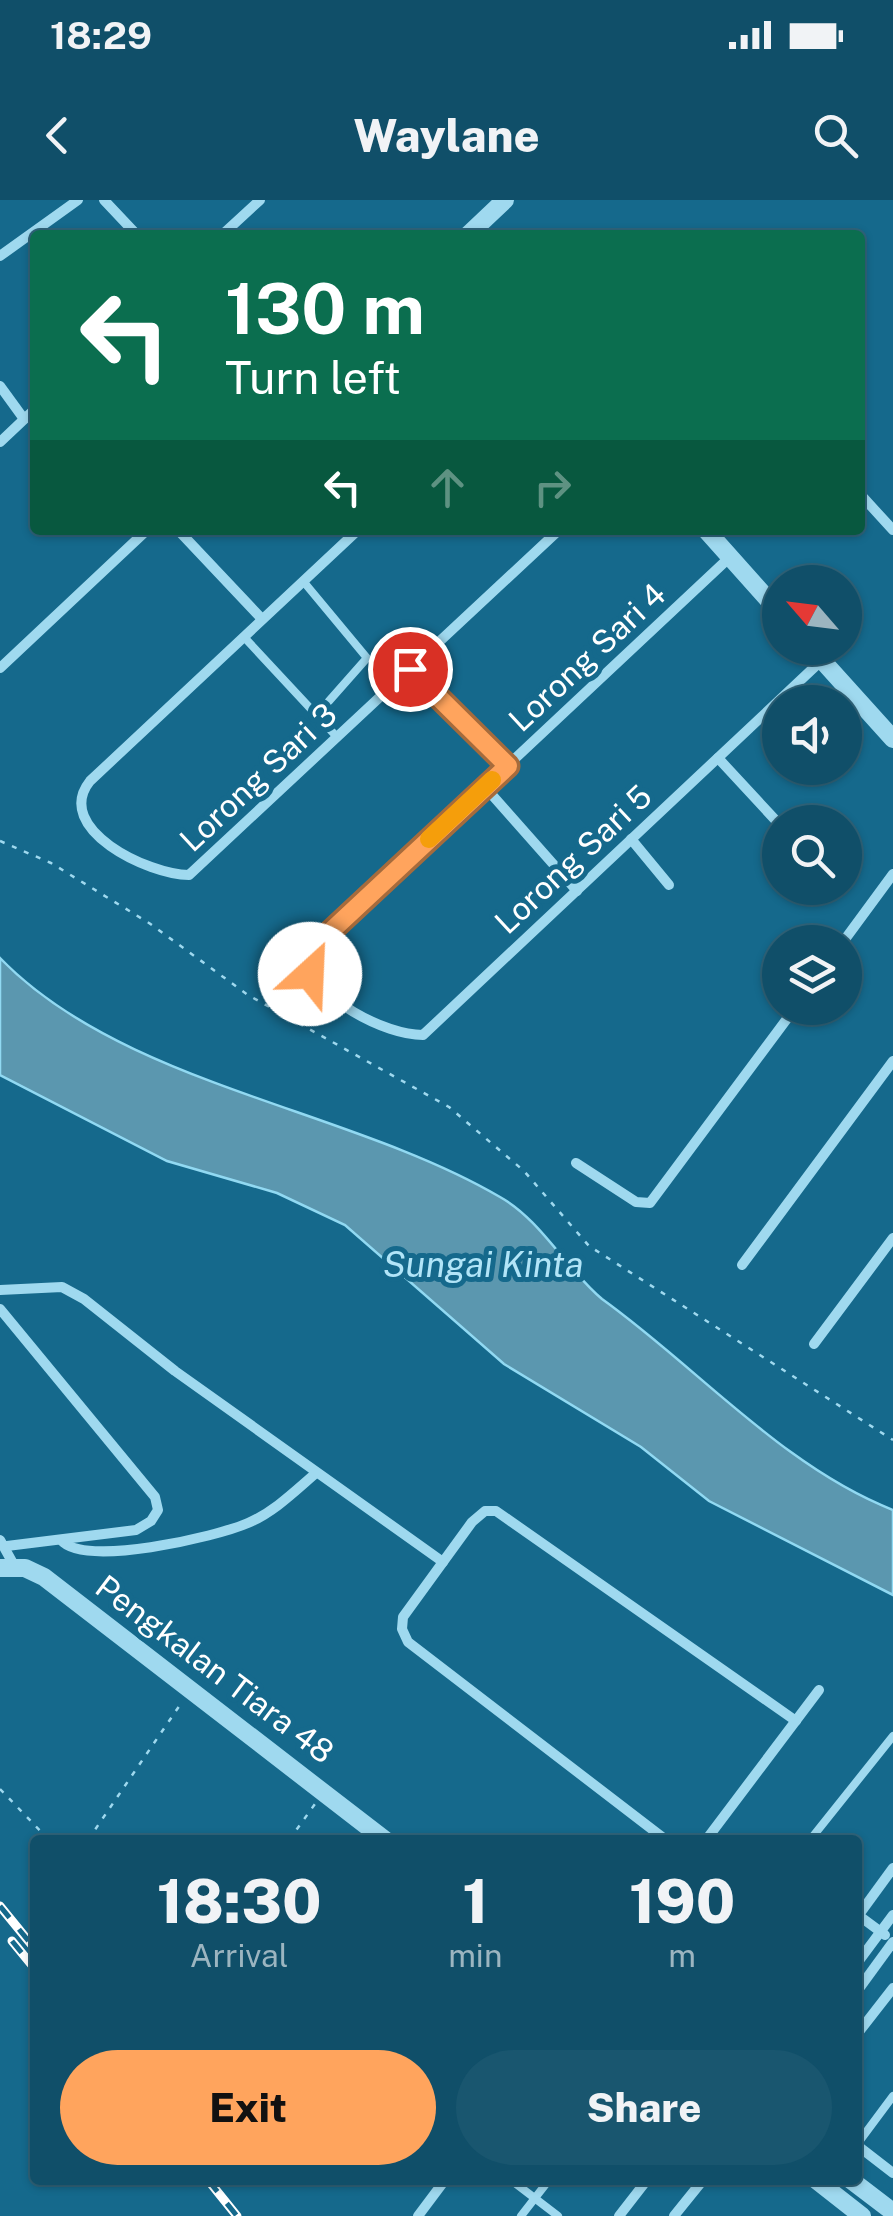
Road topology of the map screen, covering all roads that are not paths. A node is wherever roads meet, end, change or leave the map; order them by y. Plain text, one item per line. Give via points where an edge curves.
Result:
1 (78, 200) edge
2 (104, 200) edge
3 (260, 200) edge
4 (506, 200) edge
5 (36, 230) edge
6 (132, 230) edge
7 (227, 230) edge
8 (473, 230) edge
9 (30, 234) edge
10 (0, 256) edge
11 (0, 386) edge
12 (30, 414) edge
13 (24, 419) junction
14 (0, 442) edge
15 (865, 499) edge
16 (893, 530) edge
17 (142, 535) edge
18 (183, 535) edge
19 (353, 535) edge
20 (554, 535) edge
21 (710, 535) edge
22 (730, 557) junction
23 (303, 582) junction
24 (762, 593) edge
25 (262, 620) junction
26 (244, 636) junction
27 (806, 665) edge
28 (826, 665) edge
29 (0, 668) edge
30 (410, 669) junction
31 (329, 701) dead end
32 (337, 737) junction
33 (893, 739) edge
34 (718, 758) junction
35 (508, 766) junction
36 (485, 787) junction
37 (762, 806) edge
38 (632, 839) junction
39 (893, 874) edge
40 (669, 884) dead end
41 (882, 890) junction
42 (577, 891) junction
43 (893, 899) edge
44 (856, 925) edge
45 (344, 1003) joint
46 (782, 1025) edge
47 (893, 1062) edge
48 (576, 1163) dead end
49 (893, 1238) edge
50 (742, 1266) dead end
51 (0, 1290) edge
52 (0, 1309) edge
53 (814, 1344) dead end
54 (316, 1473) junction
55 (61, 1540) junction
56 (4, 1543) edge
57 (442, 1562) junction
58 (8, 1568) edge
59 (819, 1690) dead end
60 (796, 1721) junction
61 (893, 1736) edge
62 (379, 1835) edge
63 (659, 1835) edge
64 (710, 1835) edge
65 (814, 1835) edge
66 (893, 1868) edge
67 (862, 1910) edge
68 (893, 1915) edge
69 (862, 1918) edge
70 (880, 1932) junction
71 (893, 1942) edge
72 (862, 1957) edge
73 (862, 1985) edge
74 (893, 1988) edge
75 (862, 2028) edge
76 (893, 2096) edge
77 (862, 2139) edge
78 (862, 2148) edge
79 (893, 2173) edge
80 (442, 2185) edge
81 (518, 2185) edge
82 (545, 2185) edge
83 (643, 2185) edge
84 (698, 2185) edge
85 (822, 2185) edge
86 (858, 2185) edge
87 (535, 2198) junction
88 (893, 2212) edge
89 (418, 2216) edge
90 (520, 2216) edge
91 (558, 2216) edge
92 (619, 2216) edge
93 (674, 2216) edge
94 (862, 2216) edge

1 - 5 street
2 - 6 street
3 - 7 street
4 - 8 street
9 - 10 street
11 - 13 street
12 - 13 street
13 - 14 street
15 - 16 street
17 - 29 street
18 - 25 street
19 - 23 street
20 - 30 street, Lorong Sari 3
21 - 22 street
22 - 24 street
22 - 35 street, Lorong Sari 4
23 - 25 street
23 - 31 lane via 367,658
25 - 26 street
26 - 32 lane
26 - 32 street, Lorong Sari 3 via 80,794 88,825 142,867 188,876
27 - 34 street, Lorong Sari 5
28 - 33 street
30 - 32 street, Lorong Sari 3
30 - 35 street
34 - 37 street
34 - 38 street, Lorong Sari 5
35 - 36 street, Lorong Sari 4
36 - 42 street
36 - 45 street, Lorong Sari 4 via 306,959 310,974
38 - 40 street
38 - 42 street, Lorong Sari 5
39 - 41 street
41 - 43 street
41 - 44 street
42 - 45 street, Lorong Sari 5 via 424,1035 406,1035
46 - 48 street via 650,1203 636,1202
47 - 50 street
49 - 53 street
51 - 54 street via 62,1287 84,1299
52 - 55 street via 156,1498 152,1521 136,1530
54 - 55 street via 247,1524 98,1552
54 - 57 street
55 - 56 street
56 - 58 street
57 - 60 street via 472,1522 496,1511
57 - 63 street via 403,1617 408,1642
58 - 62 street, Pengkalan Tiara 48 via 44,1577
59 - 60 street
60 - 64 street
61 - 65 lane
66 - 67 street
68 - 70 street
69 - 70 street
70 - 71 street
70 - 72 street
71 - 73 street
74 - 75 street
76 - 77 lane
78 - 79 street
80 - 89 street
81 - 87 lane
82 - 87 lane
83 - 92 street
84 - 93 street
85 - 94 street
86 - 88 street
87 - 90 lane
87 - 91 lane

